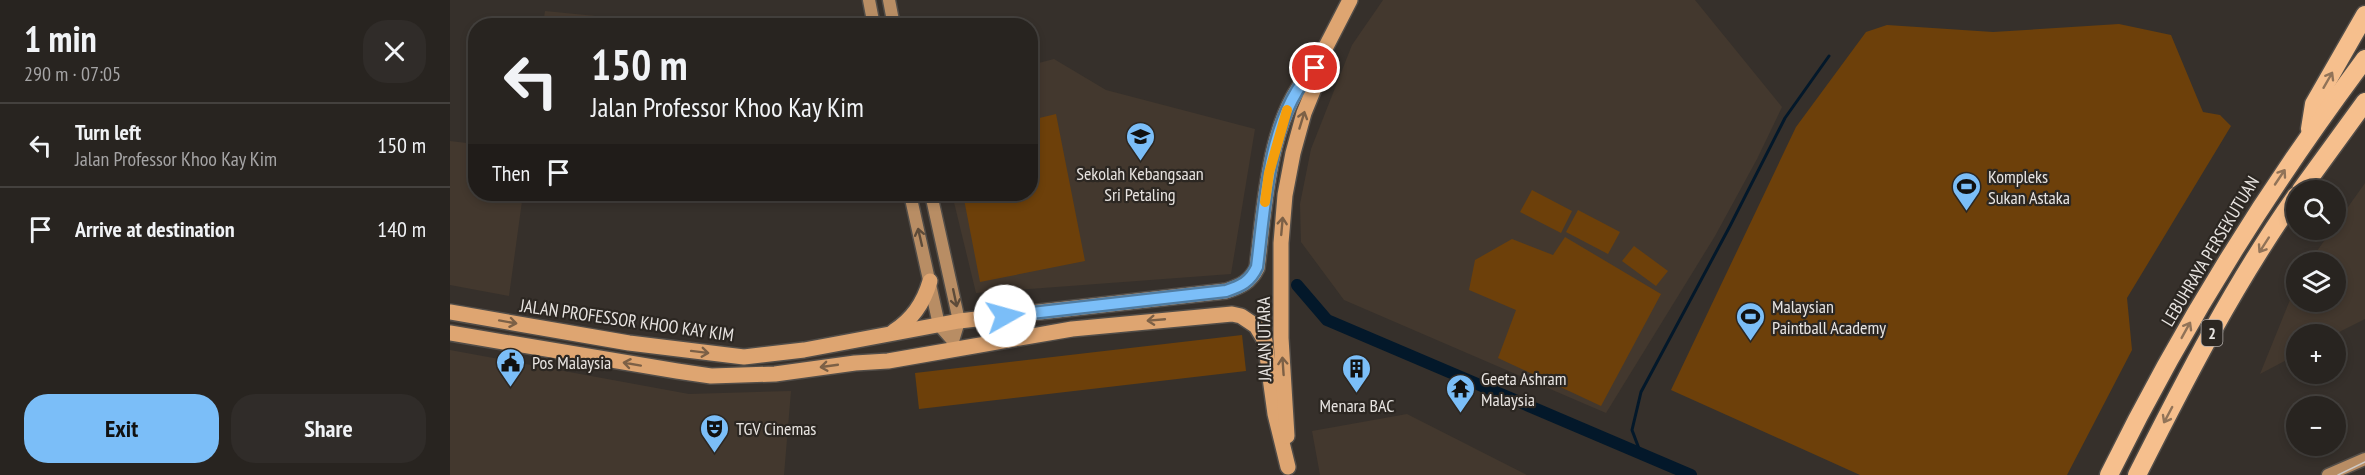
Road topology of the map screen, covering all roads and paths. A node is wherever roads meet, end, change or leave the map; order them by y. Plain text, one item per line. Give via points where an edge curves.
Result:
1 (869, 0) edge
2 (889, 0) edge
3 (1350, 0) edge
4 (2365, 15) edge
5 (872, 18) edge
6 (892, 18) edge
7 (2365, 59) edge
8 (1315, 68) junction
9 (2365, 102) edge
10 (2365, 112) edge
11 (2309, 134) junction
12 (2332, 146) junction
13 (2308, 180) edge
14 (912, 201) edge
15 (933, 201) edge
16 (2286, 211) edge
17 (930, 280) junction
18 (450, 312) edge
19 (959, 321) junction
20 (939, 325) junction
21 (1072, 329) junction
22 (450, 333) edge
23 (892, 333) junction
24 (953, 341) junction
25 (855, 363) junction
26 (2365, 459) edge
27 (1288, 471) edge
28 (2109, 475) edge
29 (2137, 475) edge
30 (2328, 475) edge

1 - 5 main road
2 - 6 main road
3 - 8 main road, JALAN UTARA
11 -> 4 highway via 2314,104
7 - 11 highway, LEBUHRAYA PERSEKUTUAN / 2
8 - 19 main road, JALAN PROFESSOR KHOO KAY KIM via 1288,105 1269,173 1257,267 1251,279 1226,291
27 -> 8 main road, JALAN UTARA via 1281,243 1288,173 1315,86
9 - 12 highway
10 - 12 highway
28 -> 11 highway, LEBUHRAYA PERSEKUTUAN / 2 via 2189,324
12 - 13 highway
17 -> 14 main road
15 -> 19 main road
16 -> 29 highway, 2 via 2206,342
17 - 20 main road
17 - 23 main road via 917,311
18 -> 23 main road, JALAN PROFESSOR KHOO KAY KIM via 629,343 744,357
19 - 20 main road, JALAN PROFESSOR KHOO KAY KIM
19 - 24 main road
20 - 23 main road, JALAN PROFESSOR KHOO KAY KIM
20 - 24 main road
21 - 24 main road via 1041,328
21 - 25 main road via 888,361
27 -> 21 main road via 1265,341 1249,320 1232,314
25 -> 22 main road via 775,374 711,376
24 - 25 main road
26 - 30 main road

